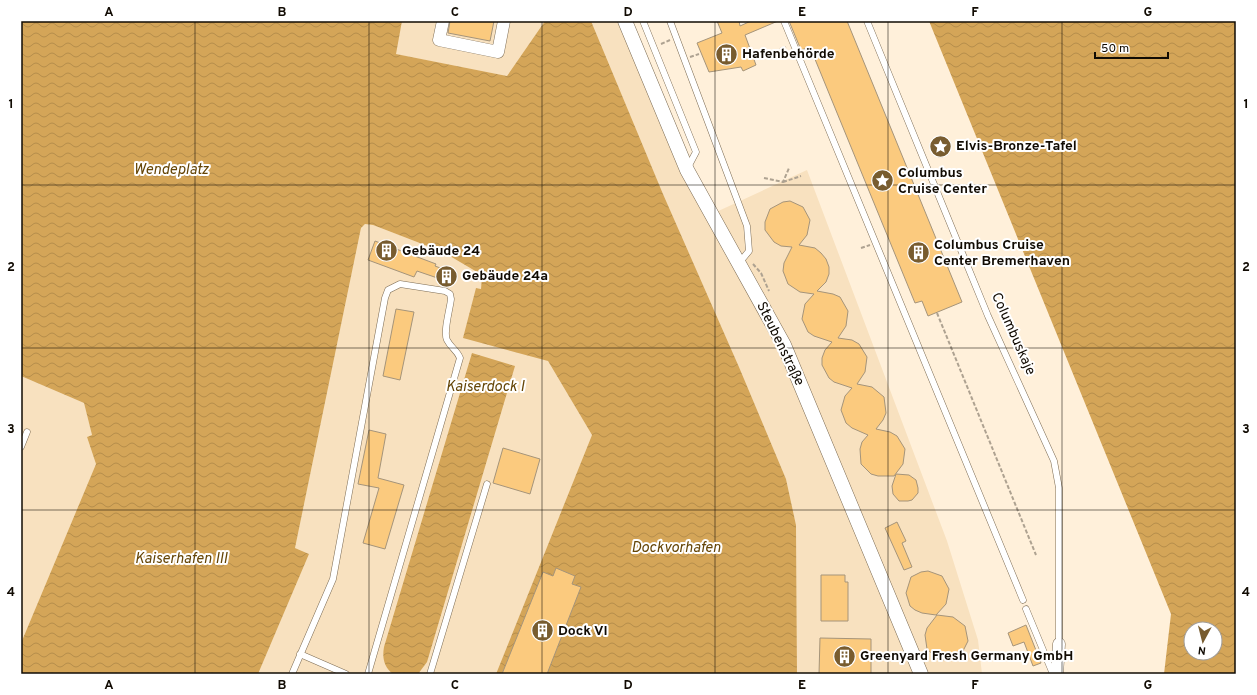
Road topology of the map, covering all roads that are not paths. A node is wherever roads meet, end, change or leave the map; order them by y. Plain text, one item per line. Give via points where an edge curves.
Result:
1 (443, 21) edge
2 (504, 21) edge
3 (625, 21) edge
4 (643, 21) edge
5 (670, 21) edge
6 (784, 21) edge
7 (867, 21) edge
8 (687, 170) junction
9 (738, 264) junction
10 (27, 432) dead end
11 (21, 447) edge
12 (486, 484) dead end
13 (1023, 600) dead end
14 (1026, 609) dead end
15 (1059, 644) joint
16 (300, 654) junction
17 (292, 674) edge
18 (346, 674) edge
19 (368, 674) edge
20 (430, 674) edge
21 (921, 674) edge
22 (1053, 674) edge
23 (1058, 674) edge

1 - 2 street via 439,40 498,52
3 - 8 street, Steubenstraße
4 - 8 lane via 696,152
5 - 9 lane via 736,191 747,226 749,250
6 - 13 lane
7 - 15 lane, Columbuskaje via 988,316 1054,461 1059,488
8 - 9 street, Steubenstraße
9 - 21 street, Steubenstraße via 786,351
10 - 11 lane
12 - 20 lane
14 - 22 lane
15 - 23 street, Columbuskaje
16 - 17 lane
16 - 18 lane
16 - 19 lane via 333,579 388,290 400,284 445,290 451,299 446,338 460,358

